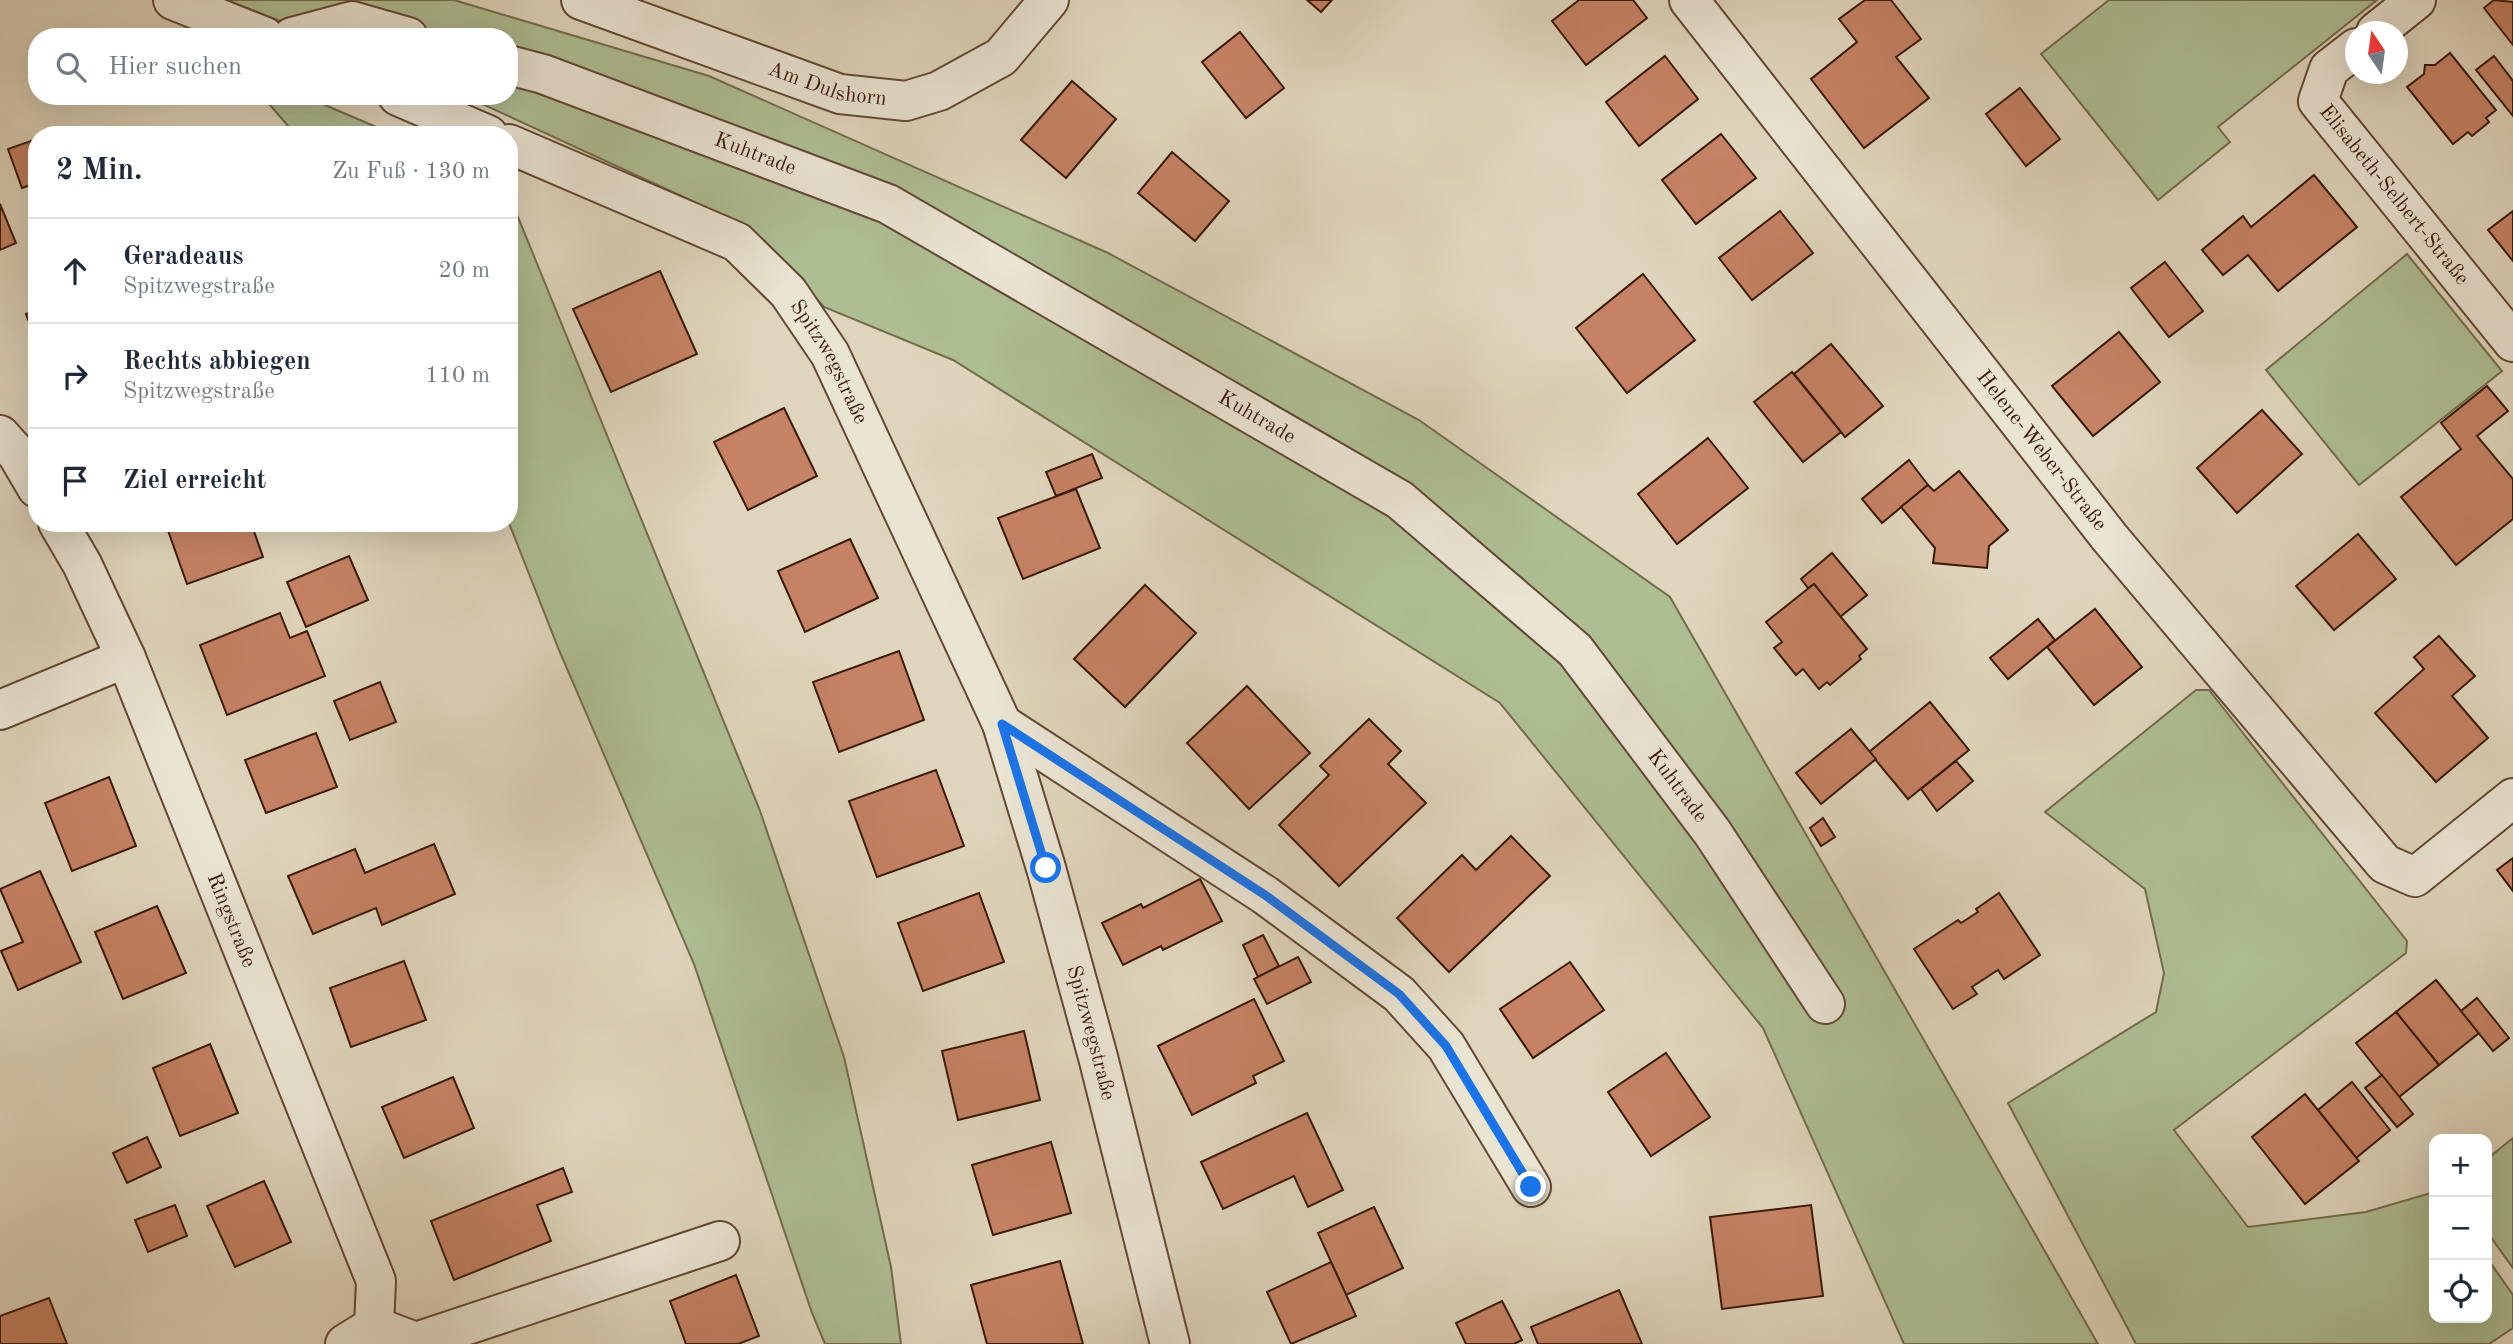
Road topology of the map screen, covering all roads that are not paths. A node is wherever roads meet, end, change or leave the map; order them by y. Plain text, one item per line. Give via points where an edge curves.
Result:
1 (173, 0) edge
2 (581, 0) edge
3 (1049, 0) edge
4 (1689, 0) edge
5 (2416, 0) edge
6 (2390, 21) edge
7 (243, 28) edge
8 (328, 28) edge
9 (374, 28) edge
10 (2345, 57) edge
11 (518, 67) edge
12 (419, 105) edge
13 (467, 126) edge
14 (518, 148) edge
15 (2513, 342) edge
16 (0, 435) edge
17 (28, 473) edge
18 (63, 532) edge
19 (126, 658) junction
20 (0, 710) edge
21 (1002, 724) junction
22 (2513, 797) edge
23 (1825, 1004) dead end
24 (1531, 1187) dead end
25 (720, 1241) dead end
26 (359, 1335) edge
27 (1170, 1344) edge

1 - 7 street
2 - 3 street, Am Dulshorn via 840,94 906,101 939,91 1001,57
4 - 22 street, Helene-Weber-Straße via 2110,538 2385,864 2415,877
5 - 6 street
8 - 9 street via 352,22
10 - 15 street, Elisabeth-Selbert-Straße via 2329,69 2318,101
11 - 23 street, Kuhtrade via 888,204 1400,500 1576,650 1712,832
12 - 13 street
14 - 21 street, Spitzwegstraße via 737,242 788,292 830,354
16 - 17 street
18 - 19 street, Ringstraße
19 - 20 street
19 - 26 street, Ringstraße via 376,1281
21 - 24 street via 1265,895 1399,994 1446,1046
21 - 27 street, Spitzwegstraße via 1091,1032
25 - 26 street, Ringstraße via 416,1342

